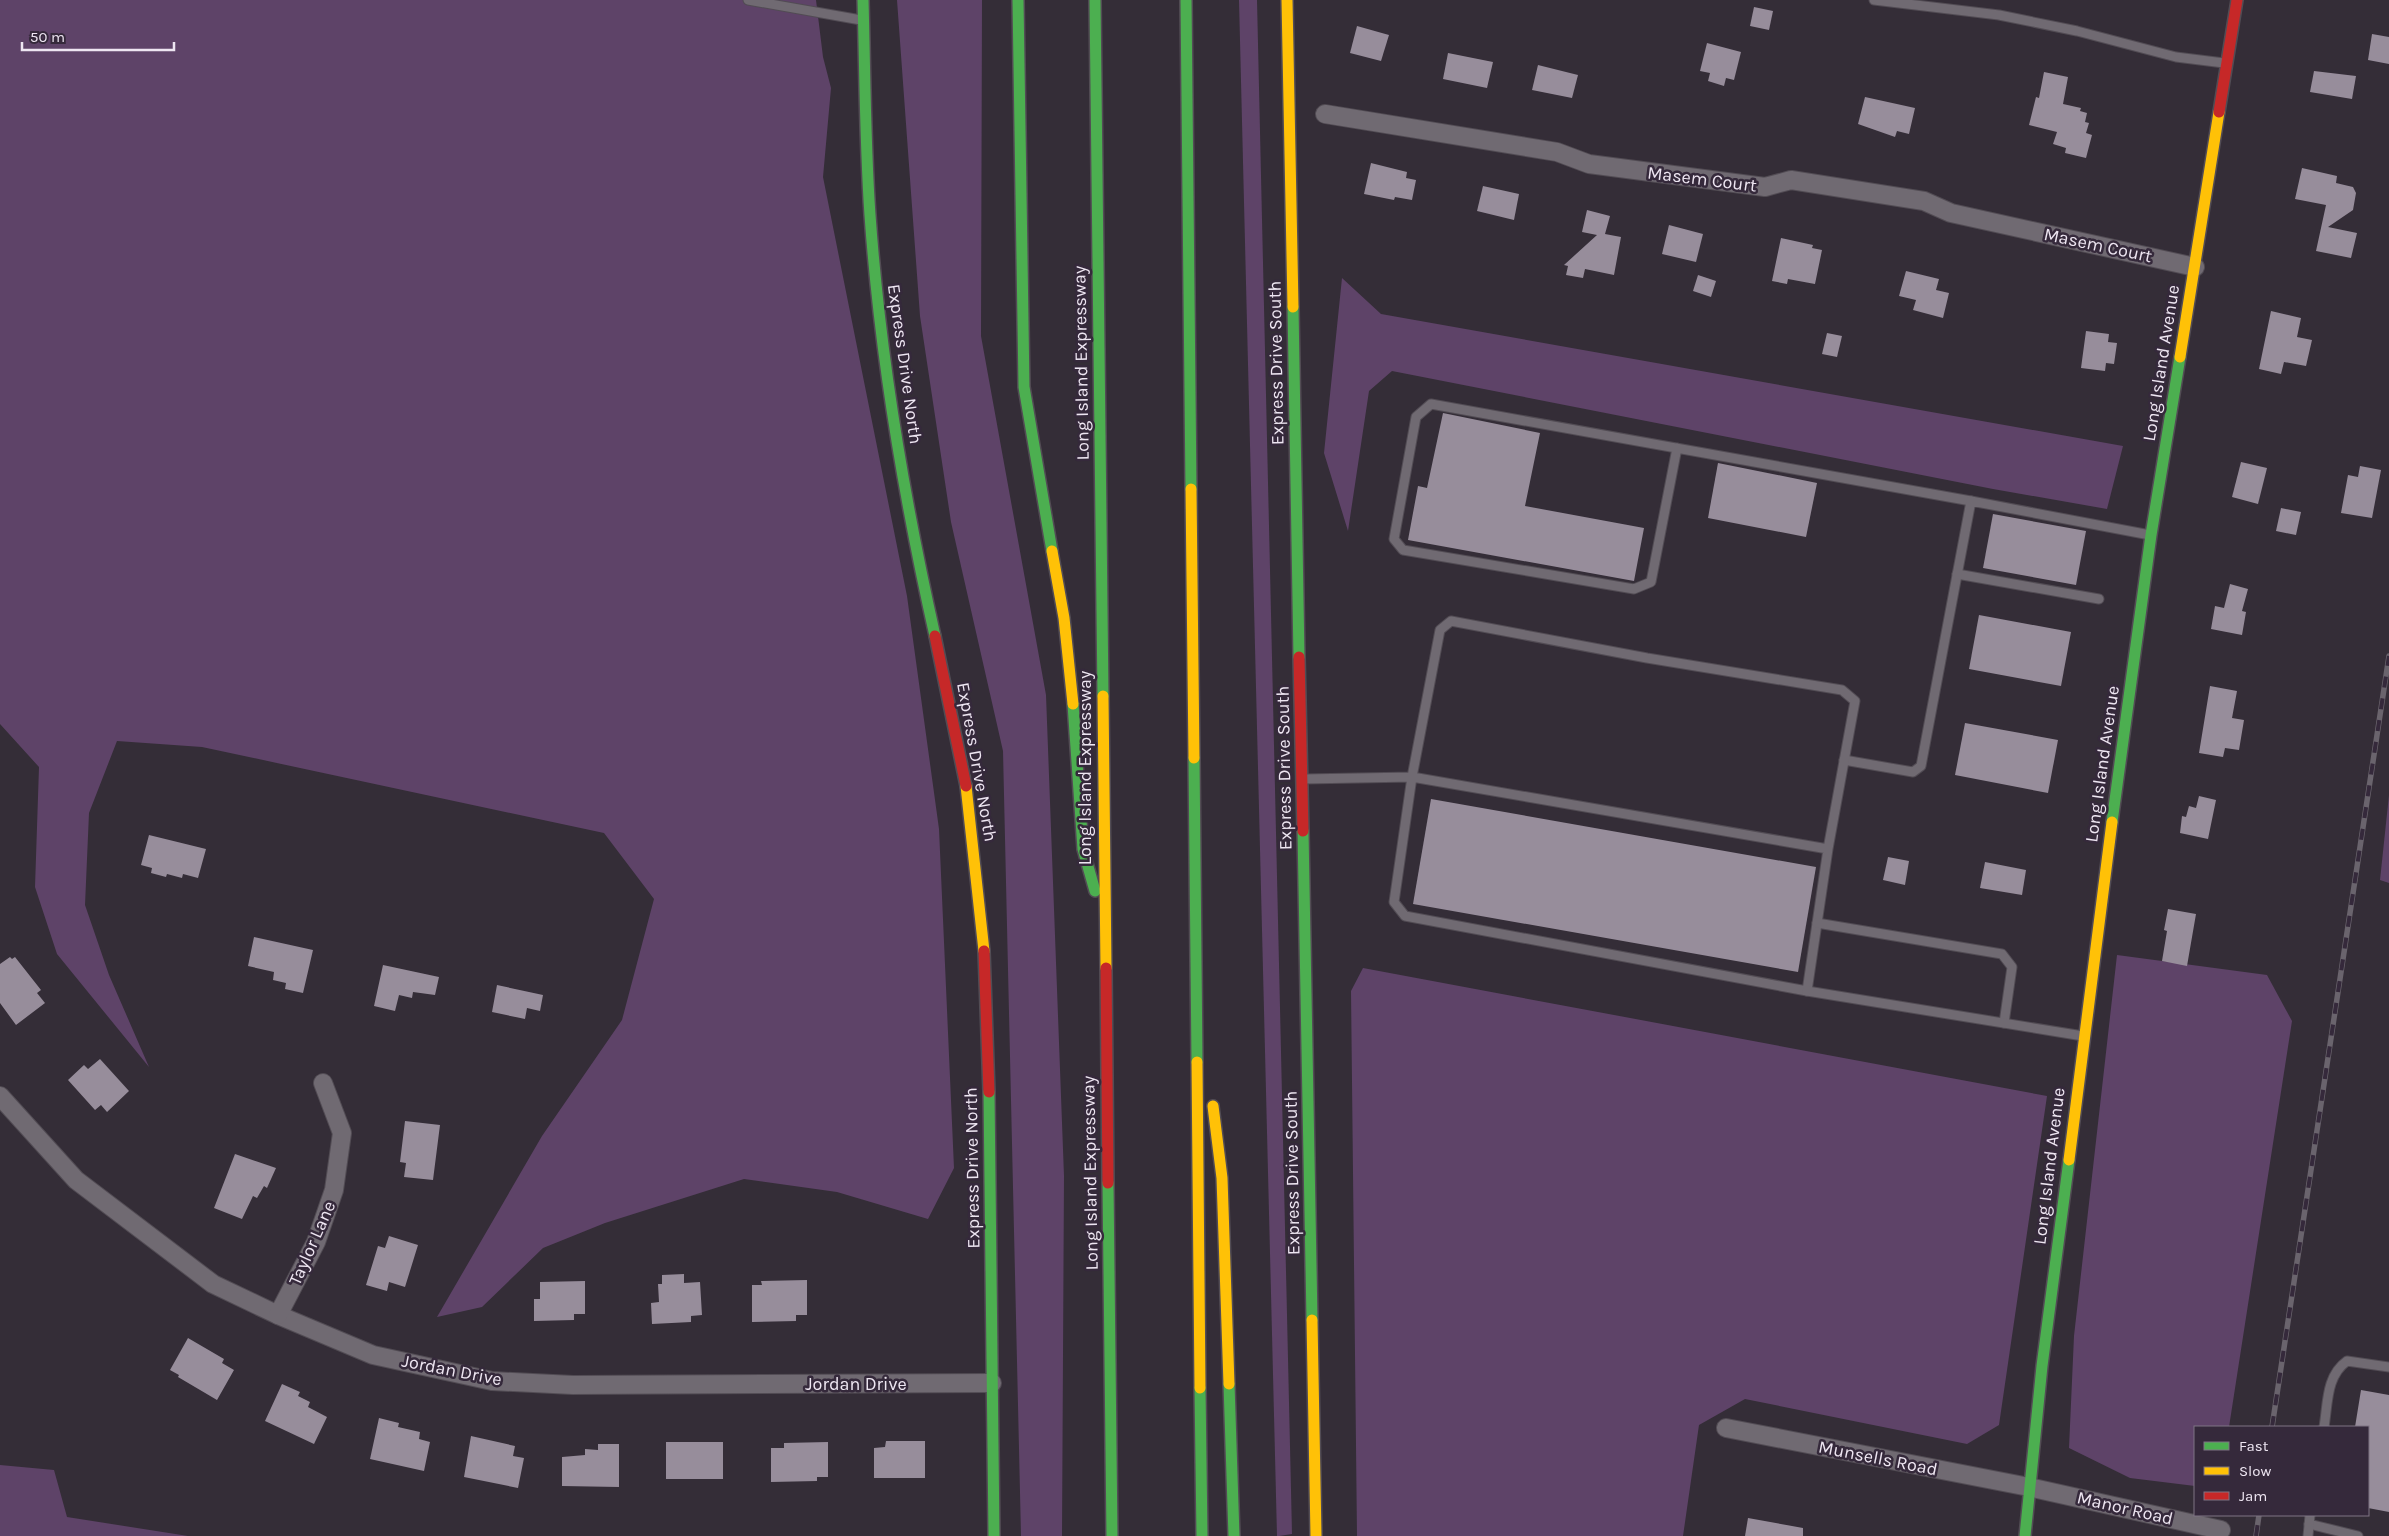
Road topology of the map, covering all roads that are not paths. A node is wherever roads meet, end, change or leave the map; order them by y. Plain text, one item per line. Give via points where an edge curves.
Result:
1 (748, 0) edge
2 (863, 0) edge
3 (1018, 0) edge
4 (1095, 0) edge
5 (1186, 0) edge
6 (1287, 0) edge
7 (1874, 0) edge
8 (2237, 0) edge
9 (864, 20) junction
10 (2227, 63) junction
11 (1325, 114) dead end
12 (2195, 267) junction
13 (1677, 448) junction
14 (1971, 501) junction
15 (2151, 535) junction
16 (1957, 574) junction
17 (2099, 599) dead end
18 (1844, 760) junction
19 (1412, 777) junction
20 (1302, 779) junction
21 (1828, 849) junction
22 (1104, 924) junction
23 (1816, 924) junction
24 (1196, 963) junction
25 (1807, 991) junction
26 (2004, 1023) junction
27 (2083, 1036) junction
28 (1209, 1070) dead end
29 (323, 1082) dead end
30 (1211, 1090) dead end
31 (0, 1096) edge
32 (278, 1315) junction
33 (2389, 1367) edge
34 (992, 1383) junction
35 (2324, 1426) edge
36 (1726, 1428) dead end
37 (2029, 1487) junction
38 (2310, 1519) edge
39 (2221, 1530) dead end
40 (994, 1536) edge
41 (1112, 1536) edge
42 (1202, 1536) edge
43 (1234, 1536) edge
44 (1316, 1536) edge
45 (2018, 1536) edge
46 (2025, 1536) edge
47 (2308, 1536) edge
48 (2358, 1536) edge

1 - 9 lane
2 - 9 main road, Express Drive North
3 - 22 main road via 1024,387 1054,553 1072,683 1082,849
4 - 22 main road, Long Island Expressway
5 - 24 main road
6 - 20 main road, Express Drive South
7 - 10 lane via 1999,15 2176,57
8 - 10 main road, Long Island Avenue
9 - 34 main road, Express Drive North via 870,214 880,322 914,542 967,794 984,942
10 - 12 main road, Long Island Avenue
11 - 12 street, Masem Court via 1557,152 1589,164 1765,187 1791,180 1924,202 1951,213
12 - 15 main road, Long Island Avenue
13 - 13 lane via 1431,404 1416,417 1394,538 1403,550 1634,589 1651,582
13 - 14 lane
14 - 15 lane
14 - 16 lane
15 - 27 main road, Long Island Avenue
16 - 17 lane
16 - 18 lane via 1921,766 1913,772
18 - 19 lane via 1855,701 1842,690 1451,621 1440,630
18 - 21 lane
19 - 20 lane
19 - 21 lane
19 - 25 lane via 1394,902 1405,916
20 - 44 main road, Express Drive South
21 - 23 lane
22 - 41 main road, Long Island Expressway
23 - 25 lane
23 - 26 lane via 2002,954 2012,967
24 - 28 main road
24 - 42 main road
25 - 26 lane
26 - 27 lane
27 - 37 main road, Long Island Avenue
29 - 32 street, Taylor Lane via 342,1133 334,1190 316,1242
30 - 43 main road via 1222,1178
31 - 32 street, Jordan Drive via 76,1180 213,1284
32 - 34 street, Jordan Drive via 374,1354 492,1381 573,1385
33 - 35 lane via 2347,1361 2337,1368 2332,1378
34 - 40 main road, Express Drive North
36 - 37 street, Munsells Road
37 - 39 street, Manor Road
37 - 45 main road
37 - 46 main road, Long Island Avenue
38 - 47 lane
38 - 48 lane

